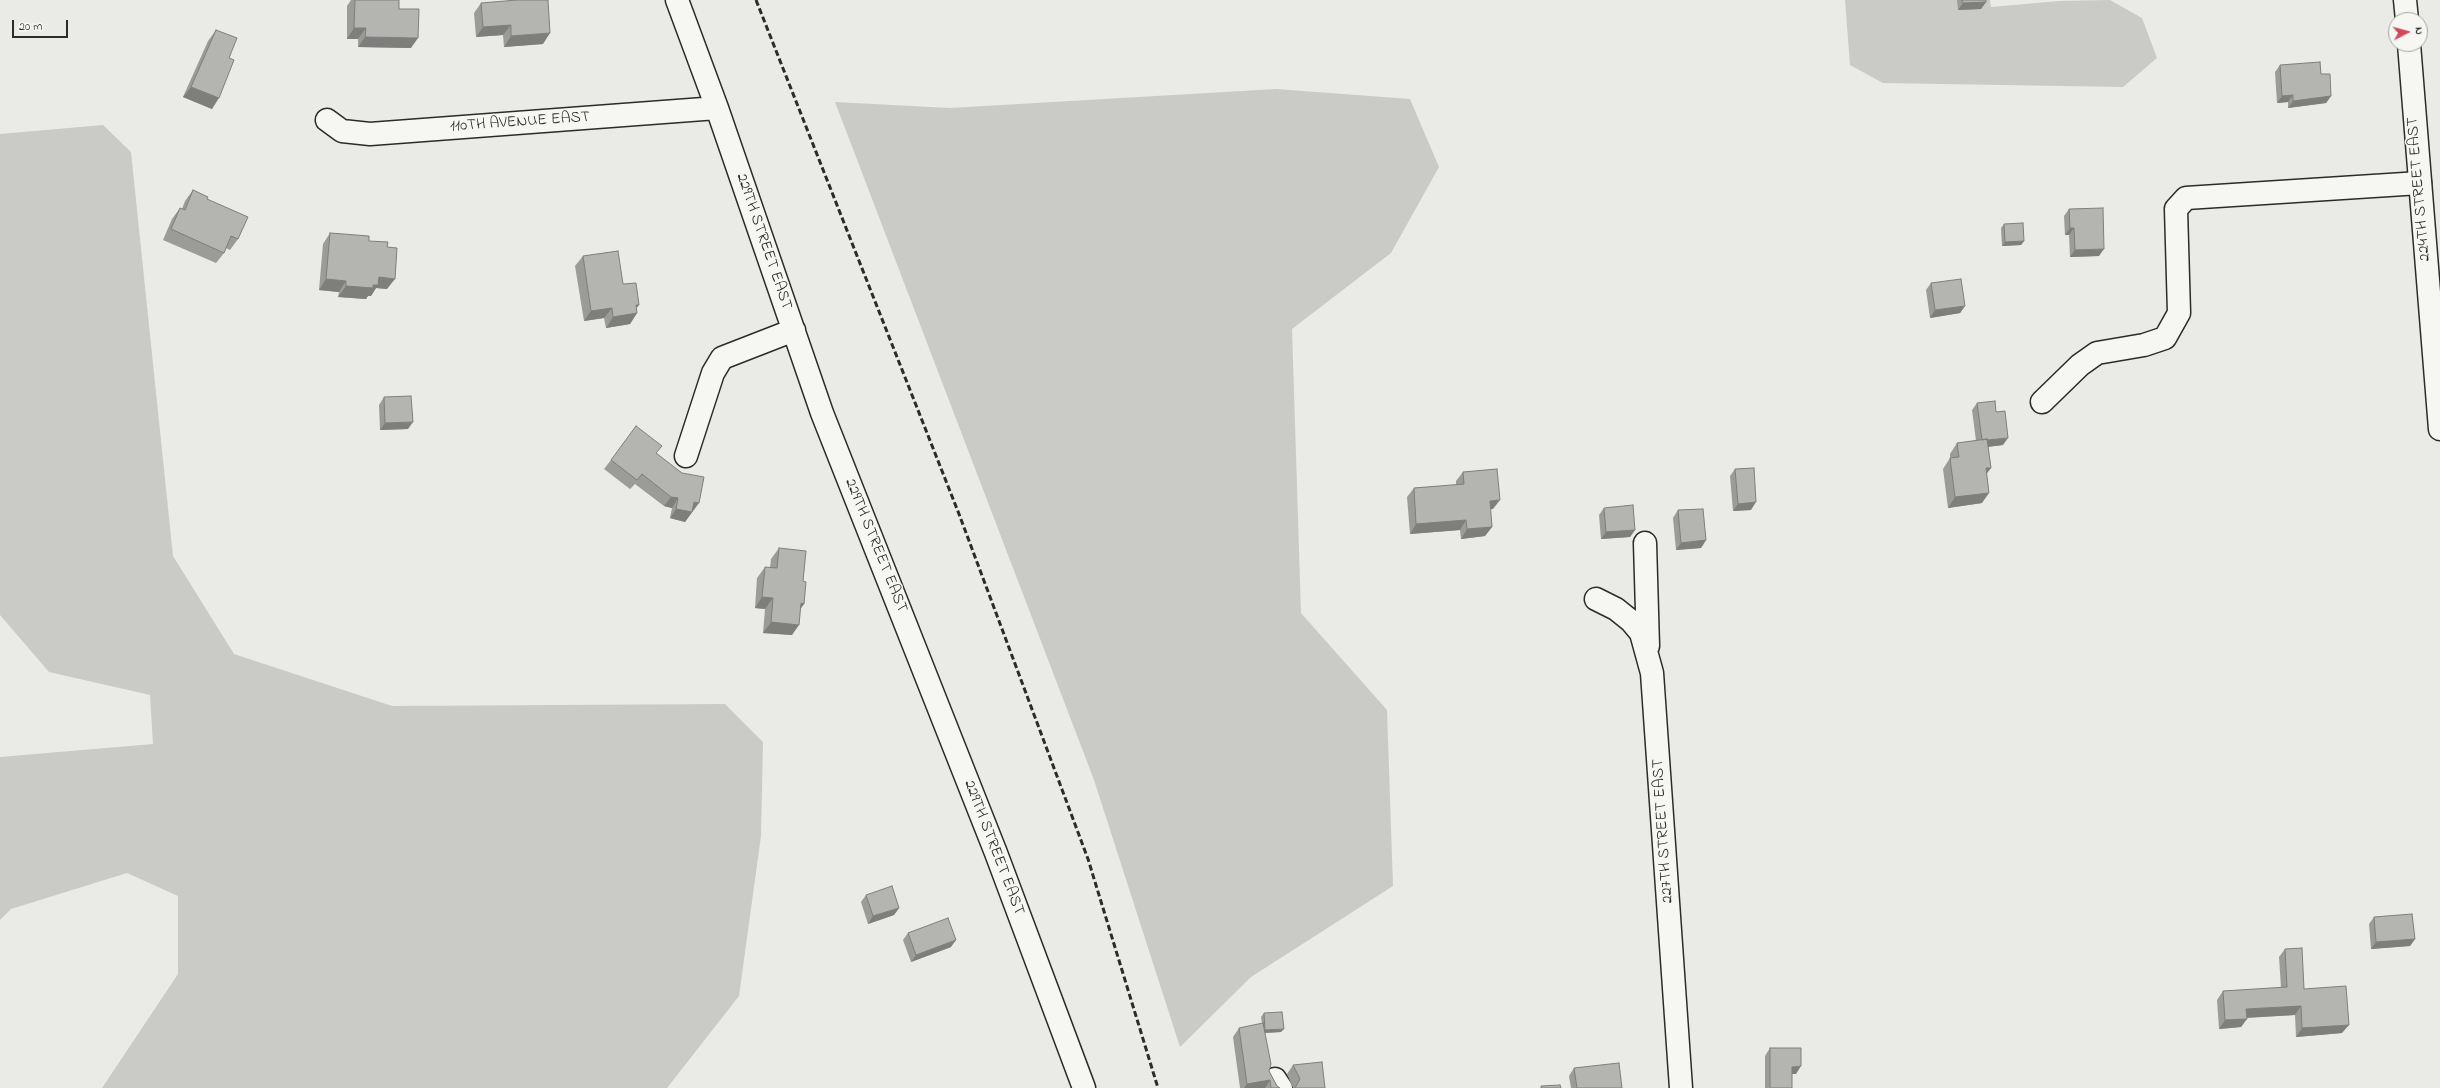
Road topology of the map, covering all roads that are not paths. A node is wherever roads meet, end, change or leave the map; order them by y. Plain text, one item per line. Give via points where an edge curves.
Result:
1 (676, 0) edge
2 (2405, 0) edge
3 (2406, 12) edge
4 (2410, 52) edge
5 (717, 108) junction
6 (327, 120) dead end
7 (2420, 183) junction
8 (794, 330) junction
9 (2042, 402) dead end
10 (2440, 429) edge
11 (686, 456) dead end
12 (1645, 543) dead end
13 (1596, 599) dead end
14 (1648, 654) junction
15 (1084, 1088) edge
16 (1681, 1088) edge

1 - 5 street, 229TH STREET EAST
2 - 3 street
4 - 7 street, 224TH STREET EAST
5 - 6 street, 110TH AVENUE EAST via 370,134 342,131
5 - 8 street, 229TH STREET EAST
7 - 9 street via 2186,198 2176,209 2179,312 2165,338 2144,345 2097,354 2080,365
7 - 10 street, 224TH STREET EAST
8 - 11 street via 722,358 713,373
8 - 15 street, 229TH STREET EAST via 822,413 996,853
12 - 14 street
13 - 14 street, 227TH STREET EAST via 1616,609 1631,621 1641,633
14 - 16 street, 227TH STREET EAST via 1654,688

